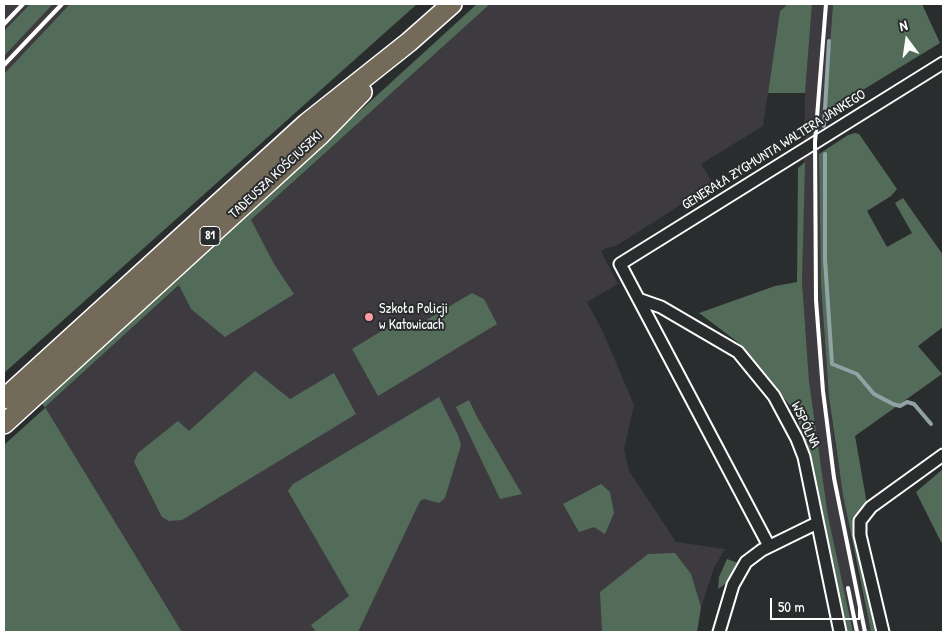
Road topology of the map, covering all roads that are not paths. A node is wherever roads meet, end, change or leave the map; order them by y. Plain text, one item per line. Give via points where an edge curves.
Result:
1 (452, 4) edge
2 (409, 42) junction
3 (943, 63) edge
4 (641, 300) junction
5 (4, 399) edge
6 (4, 424) edge
7 (943, 455) edge
8 (817, 523) junction
9 (769, 546) junction
10 (719, 632) edge
11 (840, 632) edge
12 (882, 632) edge

1 - 2 main road, TADEUSZA KOŚCIUSZKI / 81
2 - 5 main road, TADEUSZA KOŚCIUSZKI / 81 via 307,123
2 - 6 main road, TADEUSZA KOŚCIUSZKI / 81 via 319,136
3 - 4 street, GENERAŁA ZYGMUNTA WALTERA JANKEGO via 620,264
4 - 8 street, WSPÓLNA via 660,307 738,352 774,396 804,457
4 - 9 street
7 - 12 street via 871,507 860,521 860,535
8 - 9 street
8 - 11 street, WSPÓLNA
9 - 10 street via 751,557 741,569

